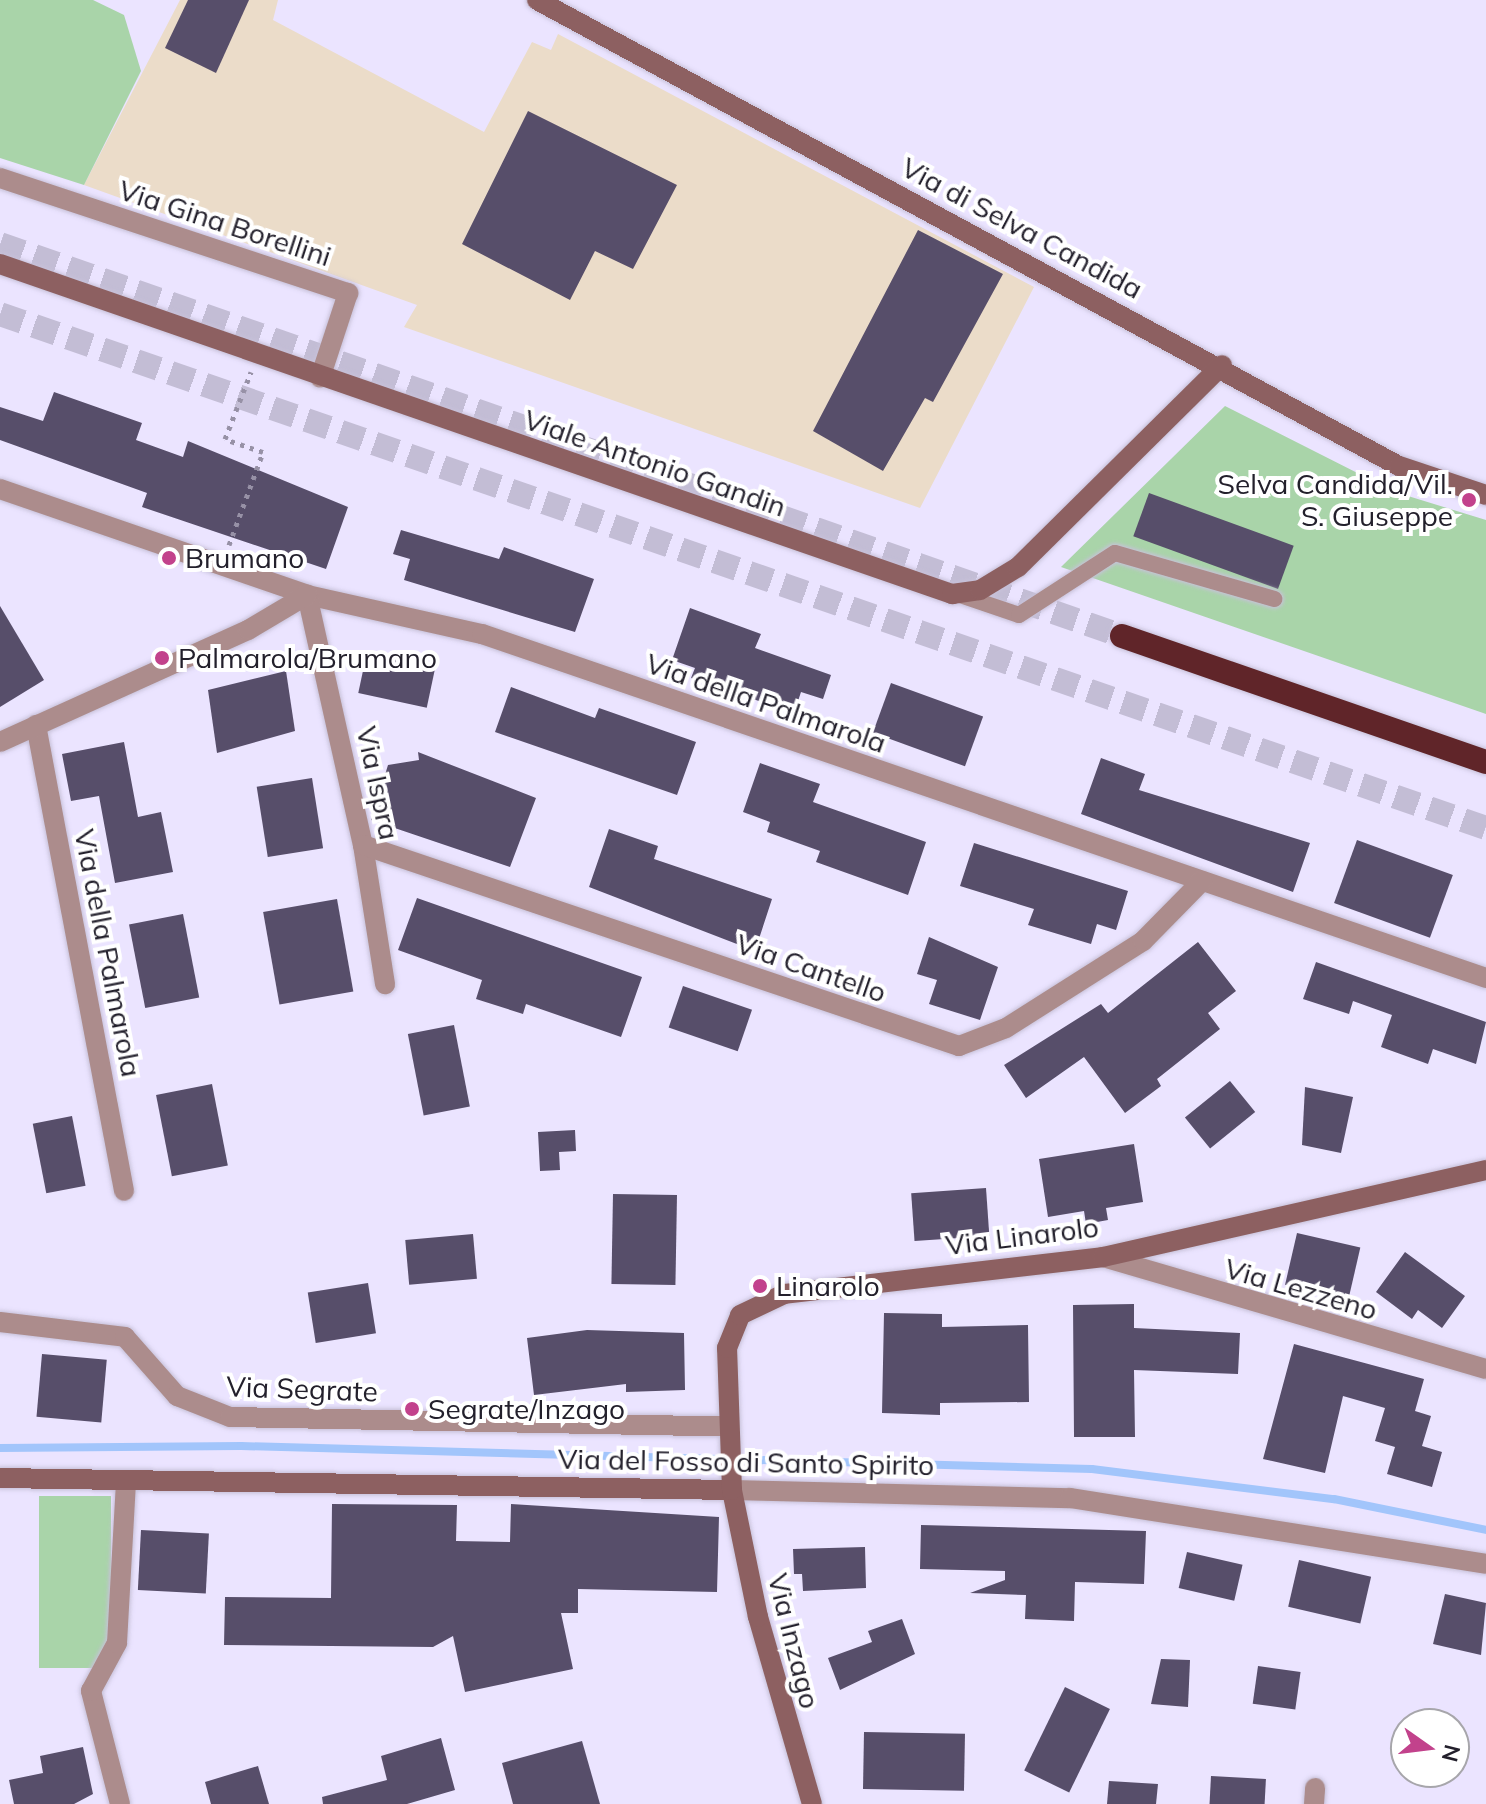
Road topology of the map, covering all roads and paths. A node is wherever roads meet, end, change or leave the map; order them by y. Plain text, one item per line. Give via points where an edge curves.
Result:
1 (537, 0) edge
2 (0, 178) edge
3 (0, 264) edge
4 (258, 357) junction
5 (1222, 365) junction
6 (320, 378) junction
7 (0, 489) edge
8 (1486, 495) edge
9 (222, 564) junction
10 (307, 595) junction
11 (960, 595) junction
12 (1274, 599) dead end
13 (1122, 636) tunnel mouth
14 (36, 725) junction
15 (0, 742) edge
16 (1486, 762) edge
17 (363, 845) junction
18 (1202, 881) junction
19 (1486, 978) edge
20 (385, 984) dead end
21 (1486, 1170) edge
22 (124, 1191) dead end
23 (1103, 1257) junction
24 (0, 1322) edge
25 (1486, 1369) edge
26 (729, 1427) junction
27 (0, 1478) edge
28 (126, 1480) junction
29 (732, 1490) junction
30 (1486, 1564) edge
31 (120, 1804) edge
32 (812, 1804) edge

1 - 5 street, Via di Selva Candida
2 - 6 street, Via Gina Borellini via 348,293
3 - 4 street, Viale Antonio Gandin
4 - 6 street, Viale Antonio Gandin
4 - 9 path via 225,439 263,452
5 - 8 street, Via di Selva Candida via 1399,466
5 - 11 street via 1029,557 991,585
6 - 11 street, Viale Antonio Gandin
7 - 9 street, Via della Palmarola
9 - 10 street, Via della Palmarola
10 - 14 street
10 - 17 street, Via Ispra
10 - 18 street, Via della Palmarola via 482,634
11 - 12 lane via 1019,615 1115,553
13 - 16 highway
14 - 15 street
14 - 22 street, Via della Palmarola
17 - 18 street, Via Cantello via 959,1046 993,1036 1143,941
17 - 20 street, Via Ispra
18 - 19 street, Via della Palmarola
21 - 23 street, Via Linarolo
23 - 25 street, Via Lezzeno
23 - 26 street, Via Linarolo via 758,1302 729,1337
24 - 26 street, Via Segrate via 125,1337 177,1396 230,1417
26 - 29 street, Via Linarolo
27 - 28 street, Via del Fosso di Santo Spirito
28 - 29 street, Via del Fosso di Santo Spirito
28 - 31 street via 117,1643 91,1691
29 - 30 street, Via del Fosso di Santo Spirito via 1084,1500
29 - 32 street, Via Inzago via 765,1645

